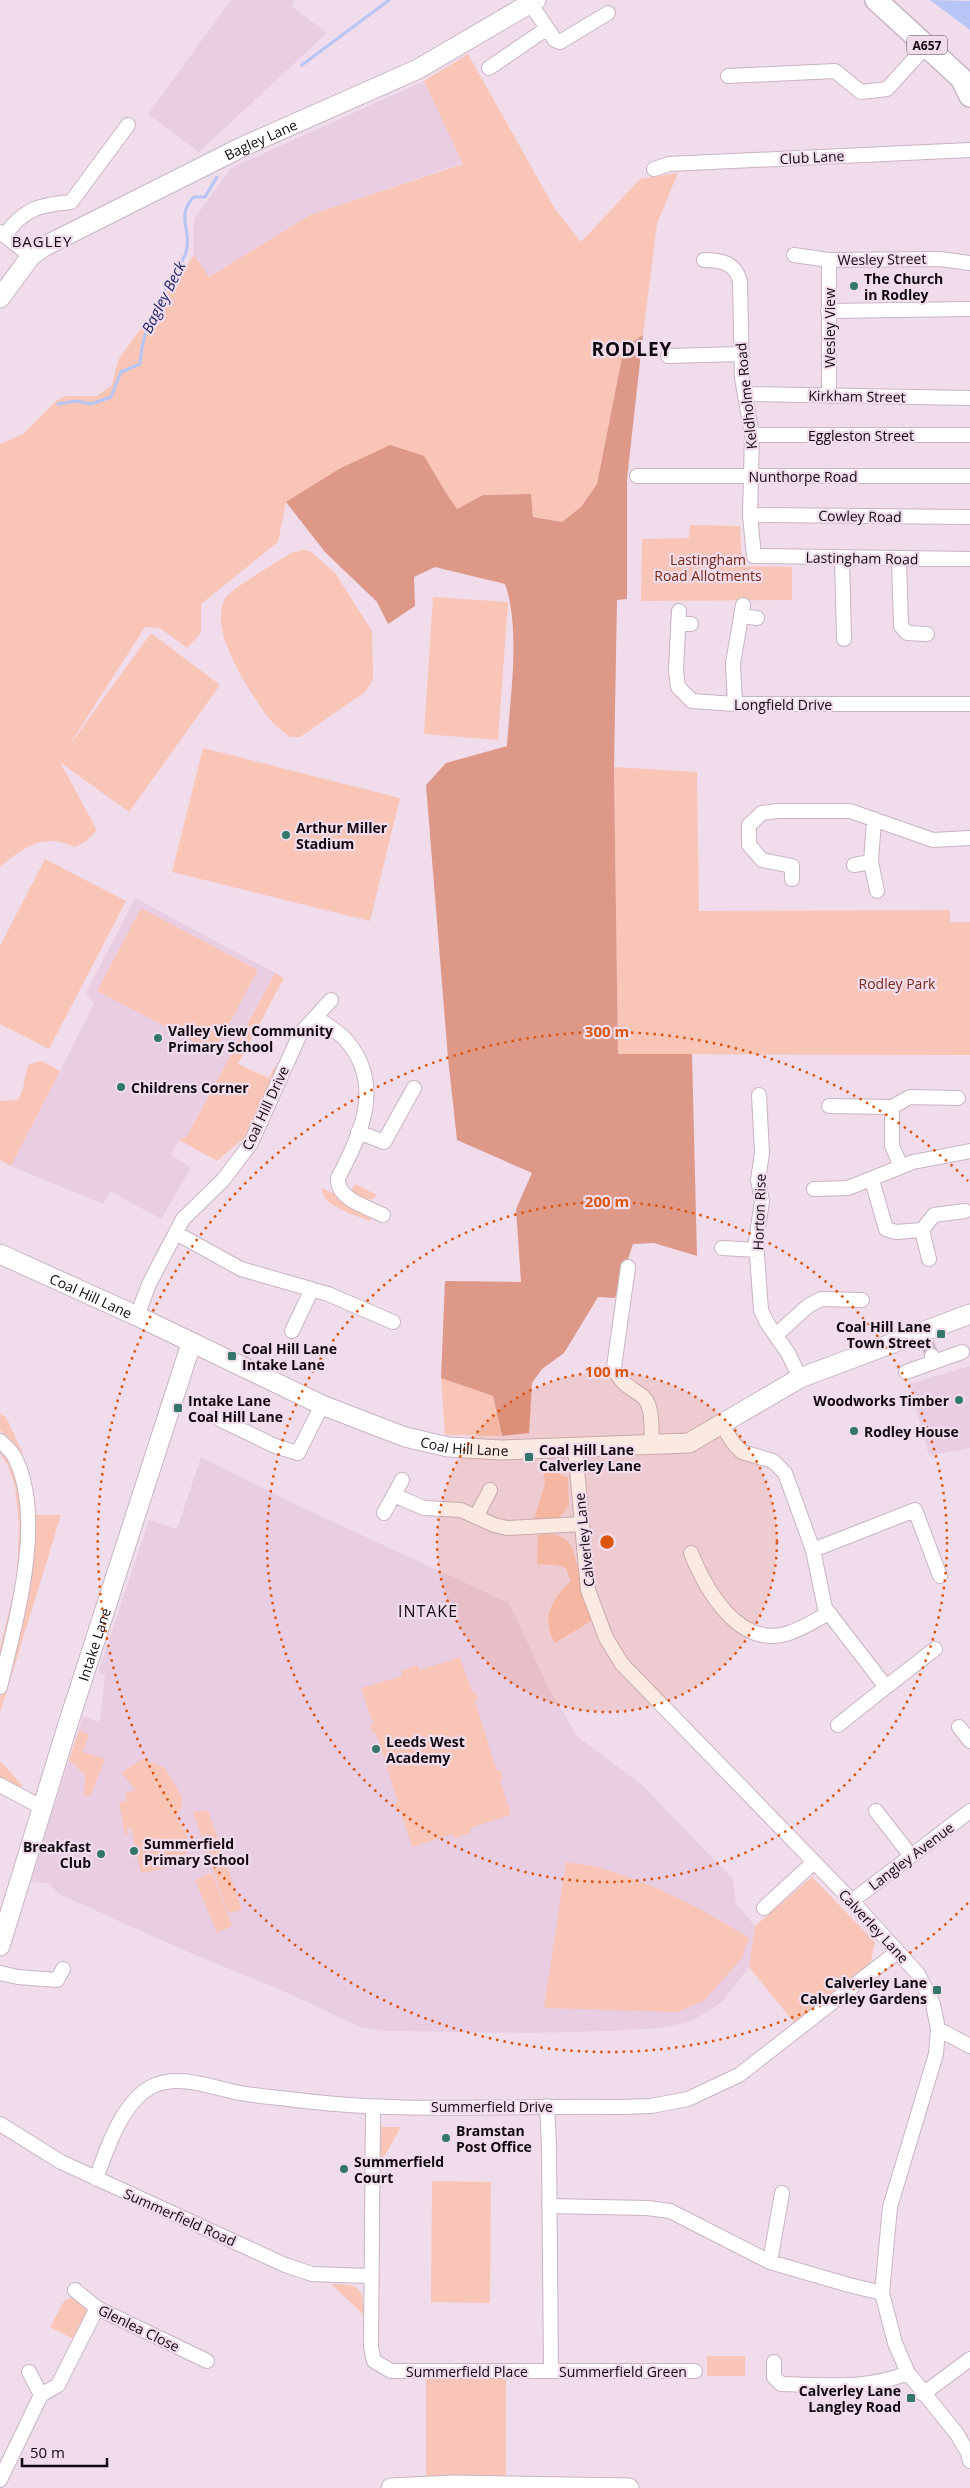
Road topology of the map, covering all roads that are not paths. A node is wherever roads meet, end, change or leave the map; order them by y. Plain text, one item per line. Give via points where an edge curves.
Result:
1 (876, 0) edge
2 (533, 2) edge
3 (608, 13) dead end
4 (546, 29) junction
5 (926, 45) junction
6 (489, 68) dead end
7 (728, 76) dead end
8 (970, 96) edge
9 (128, 125) dead end
10 (970, 150) edge
11 (654, 168) dead end
12 (2, 233) edge
13 (794, 255) dead end
14 (31, 256) junction
15 (704, 260) dead end
16 (829, 260) junction
17 (970, 263) edge
18 (0, 298) edge
19 (970, 308) edge
20 (828, 311) junction
21 (740, 354) junction
22 (668, 356) dead end
23 (745, 394) junction
24 (829, 396) junction
25 (970, 398) edge
26 (752, 435) junction
27 (970, 435) edge
28 (637, 476) dead end
29 (751, 476) junction
30 (970, 476) edge
31 (750, 515) junction
32 (970, 517) edge
33 (754, 556) joint
34 (842, 559) junction
35 (899, 559) junction
36 (970, 559) edge
37 (757, 618) dead end
38 (683, 620) dead end
39 (927, 634) dead end
40 (844, 639) dead end
41 (735, 704) junction
42 (970, 704) edge
43 (874, 819) junction
44 (970, 838) edge
45 (871, 862) junction
46 (854, 865) dead end
47 (792, 879) dead end
48 (878, 891) dead end
49 (331, 1000) dead end
50 (316, 1017) junction
51 (414, 1088) dead end
52 (758, 1095) dead end
53 (958, 1098) dead end
54 (829, 1106) dead end
55 (892, 1107) junction
56 (358, 1132) junction
57 (970, 1151) edge
58 (901, 1166) junction
59 (872, 1180) junction
60 (814, 1189) dead end
61 (965, 1211) dead end
62 (384, 1215) dead end
63 (922, 1230) junction
64 (176, 1233) junction
65 (722, 1248) dead end
66 (757, 1250) junction
67 (0, 1254) edge
68 (928, 1259) dead end
69 (628, 1267) dead end
70 (312, 1289) junction
71 (862, 1300) dead end
72 (970, 1314) edge
73 (137, 1316) junction
74 (393, 1322) dead end
75 (292, 1331) dead end
76 (776, 1335) junction
77 (191, 1344) junction
78 (929, 1348) junction
79 (962, 1352) dead end
80 (906, 1372) dead end
81 (800, 1378) junction
82 (322, 1405) junction
83 (221, 1420) dead end
84 (721, 1424) junction
85 (0, 1441) edge
86 (652, 1444) junction
87 (574, 1447) junction
88 (402, 1480) dead end
89 (490, 1490) dead end
90 (394, 1495) junction
91 (384, 1513) dead end
92 (476, 1517) junction
93 (582, 1524) junction
94 (813, 1550) junction
95 (691, 1554) dead end
96 (940, 1576) dead end
97 (827, 1614) junction
98 (935, 1649) dead end
99 (0, 1687) edge
100 (886, 1687) junction
101 (838, 1725) dead end
102 (959, 1727) dead end
103 (970, 1741) edge
104 (0, 1786) edge
105 (42, 1807) junction
106 (876, 1811) dead end
107 (969, 1814) edge
108 (911, 1856) junction
109 (814, 1862) junction
110 (852, 1901) junction
111 (5, 1908) edge
112 (764, 1908) dead end
113 (0, 1946) edge
114 (897, 1952) junction
115 (63, 1969) dead end
116 (0, 1973) edge
117 (938, 2029) junction
118 (970, 2046) edge
119 (547, 2106) junction
120 (373, 2107) junction
121 (0, 2124) edge
122 (96, 2179) junction
123 (782, 2193) dead end
124 (549, 2206) junction
125 (770, 2262) junction
126 (371, 2276) junction
127 (75, 2290) dead end
128 (882, 2293) junction
129 (97, 2308) junction
130 (970, 2359) edge
131 (207, 2361) dead end
132 (774, 2362) dead end
133 (551, 2371) junction
134 (696, 2371) dead end
135 (29, 2372) dead end
136 (908, 2373) junction
137 (923, 2394) junction
138 (41, 2395) junction
139 (970, 2461) edge
140 (0, 2480) edge
141 (521, 2487) edge
142 (391, 2488) edge
143 (630, 2488) edge

1 - 5 main road, A657
2 - 4 street
2 - 14 street, Bagley Lane via 418,69 242,147
3 - 4 street via 560,42
4 - 6 street
5 - 7 street via 887,89 861,92 835,71
5 - 8 main road, A657 via 961,78
9 - 12 street via 71,202 27,211
10 - 11 street, Club Lane via 669,164
12 - 14 street
13 - 16 street, Wesley Street
14 - 18 street, Bagley Lane
15 - 21 street, Keldholme Road via 727,263 738,273
16 - 17 street, Wesley Street via 940,259
16 - 20 street, Wesley View
19 - 20 street
20 - 24 street, Wesley View
21 - 22 street
21 - 23 street, Keldholme Road
23 - 24 street, Kirkham Street
23 - 26 street, Keldholme Road
24 - 25 street, Kirkham Street
26 - 27 street, Eggleston Street
26 - 29 street, Keldholme Road
28 - 29 street, Nunthorpe Road
29 - 30 street, Nunthorpe Road
29 - 31 street, Keldholme Road
31 - 32 street, Cowley Road
31 - 33 street, Keldholme Road
33 - 34 street, Lastingham Road
34 - 35 street, Lastingham Road
34 - 40 street
35 - 36 street, Lastingham Road
35 - 39 street via 900,626 907,634
37 - 41 street via 742,611 733,663
38 - 41 street, Longfield Drive via 676,670 678,687 692,701
41 - 42 street, Longfield Drive
43 - 44 street via 933,840
43 - 45 street
43 - 47 street via 850,811 762,813 749,825 749,845 762,860 792,866
45 - 46 street
45 - 48 street
49 - 50 street, Coal Hill Drive
50 - 56 street via 345,1039 359,1057 368,1092 367,1108
50 - 64 street, Coal Hill Drive via 300,1034 251,1143 223,1180 183,1219
51 - 56 street via 384,1142
52 - 66 street, Horton Rise via 762,1153 758,1180 762,1201
53 - 55 street via 910,1097
54 - 55 street
55 - 58 street via 892,1146
56 - 62 street via 337,1184 345,1196
57 - 58 street
58 - 59 street
59 - 60 street via 848,1188
59 - 63 street via 886,1229 896,1232
61 - 63 street via 934,1215
63 - 68 street
64 - 70 street via 241,1269
64 - 73 street, Coal Hill Drive via 149,1284
65 - 66 street
66 - 76 street, Horton Rise via 761,1310
67 - 73 street, Coal Hill Lane
69 - 86 street via 614,1367 618,1379 645,1398 650,1406
70 - 74 street
70 - 75 street
71 - 76 street via 821,1299 808,1306
72 - 78 street, Coal Hill Lane
73 - 77 street, Coal Hill Lane
76 - 81 street, Horton Rise
77 - 82 street, Coal Hill Lane
77 - 105 street, Intake Lane
78 - 79 street
78 - 80 street
78 - 81 street, Coal Hill Lane
81 - 84 street, Coal Hill Lane
82 - 83 street via 298,1453 275,1446
82 - 87 street, Coal Hill Lane via 405,1437 448,1446 502,1450
84 - 86 street, Coal Hill Lane via 689,1443
84 - 94 street via 742,1452 773,1461 785,1473
85 - 99 street via 14,1456 24,1479 28,1522 20,1602
86 - 87 street, Coal Hill Lane
87 - 93 street, Calverley Lane
88 - 90 street
89 - 92 street
90 - 91 street
90 - 92 street via 424,1508 449,1508
92 - 93 street via 507,1528
93 - 109 street, Calverley Lane via 588,1590 606,1638 622,1664
94 - 96 street via 915,1510
94 - 97 street
95 - 97 street via 703,1583 740,1625 754,1634 785,1634
97 - 100 street
98 - 100 street
100 - 101 street
102 - 103 street
104 - 105 street
105 - 111 street, Intake Lane
106 - 108 street
107 - 108 street, Langley Avenue
108 - 110 street, Langley Avenue
109 - 110 street, Calverley Lane
109 - 112 street
110 - 114 street, Calverley Lane
111 - 113 street, Intake Lane
114 - 117 street, Calverley Lane via 918,1974 933,2004
114 - 119 street, Summerfield Drive via 738,2075 717,2087 688,2099 650,2106
115 - 116 street via 57,1980
117 - 118 street
117 - 128 street, Calverley Lane via 936,2054 890,2207
119 - 120 street, Summerfield Drive
119 - 124 street
120 - 122 street, Summerfield Drive via 325,2104 176,2081 156,2084 142,2092 128,2108
120 - 126 street, Summerfield Place
121 - 122 street, Summerfield Road via 34,2147
122 - 126 street, Summerfield Road via 299,2270 312,2274
123 - 125 street
124 - 125 street via 670,2211
124 - 133 street
125 - 128 street
126 - 133 street, Summerfield Place via 371,2347 374,2361 391,2372
127 - 129 street, Glenlea Close
128 - 136 street, Calverley Lane via 895,2343
129 - 131 street, Glenlea Close
129 - 138 street via 58,2385
130 - 137 street
132 - 136 street via 774,2377 781,2384 861,2386 885,2382
133 - 134 street, Summerfield Green
135 - 138 street
136 - 137 street, Calverley Lane
137 - 139 street, Calverley Lane via 957,2434
138 - 140 street
141 - 142 street via 454,2485
141 - 143 street

